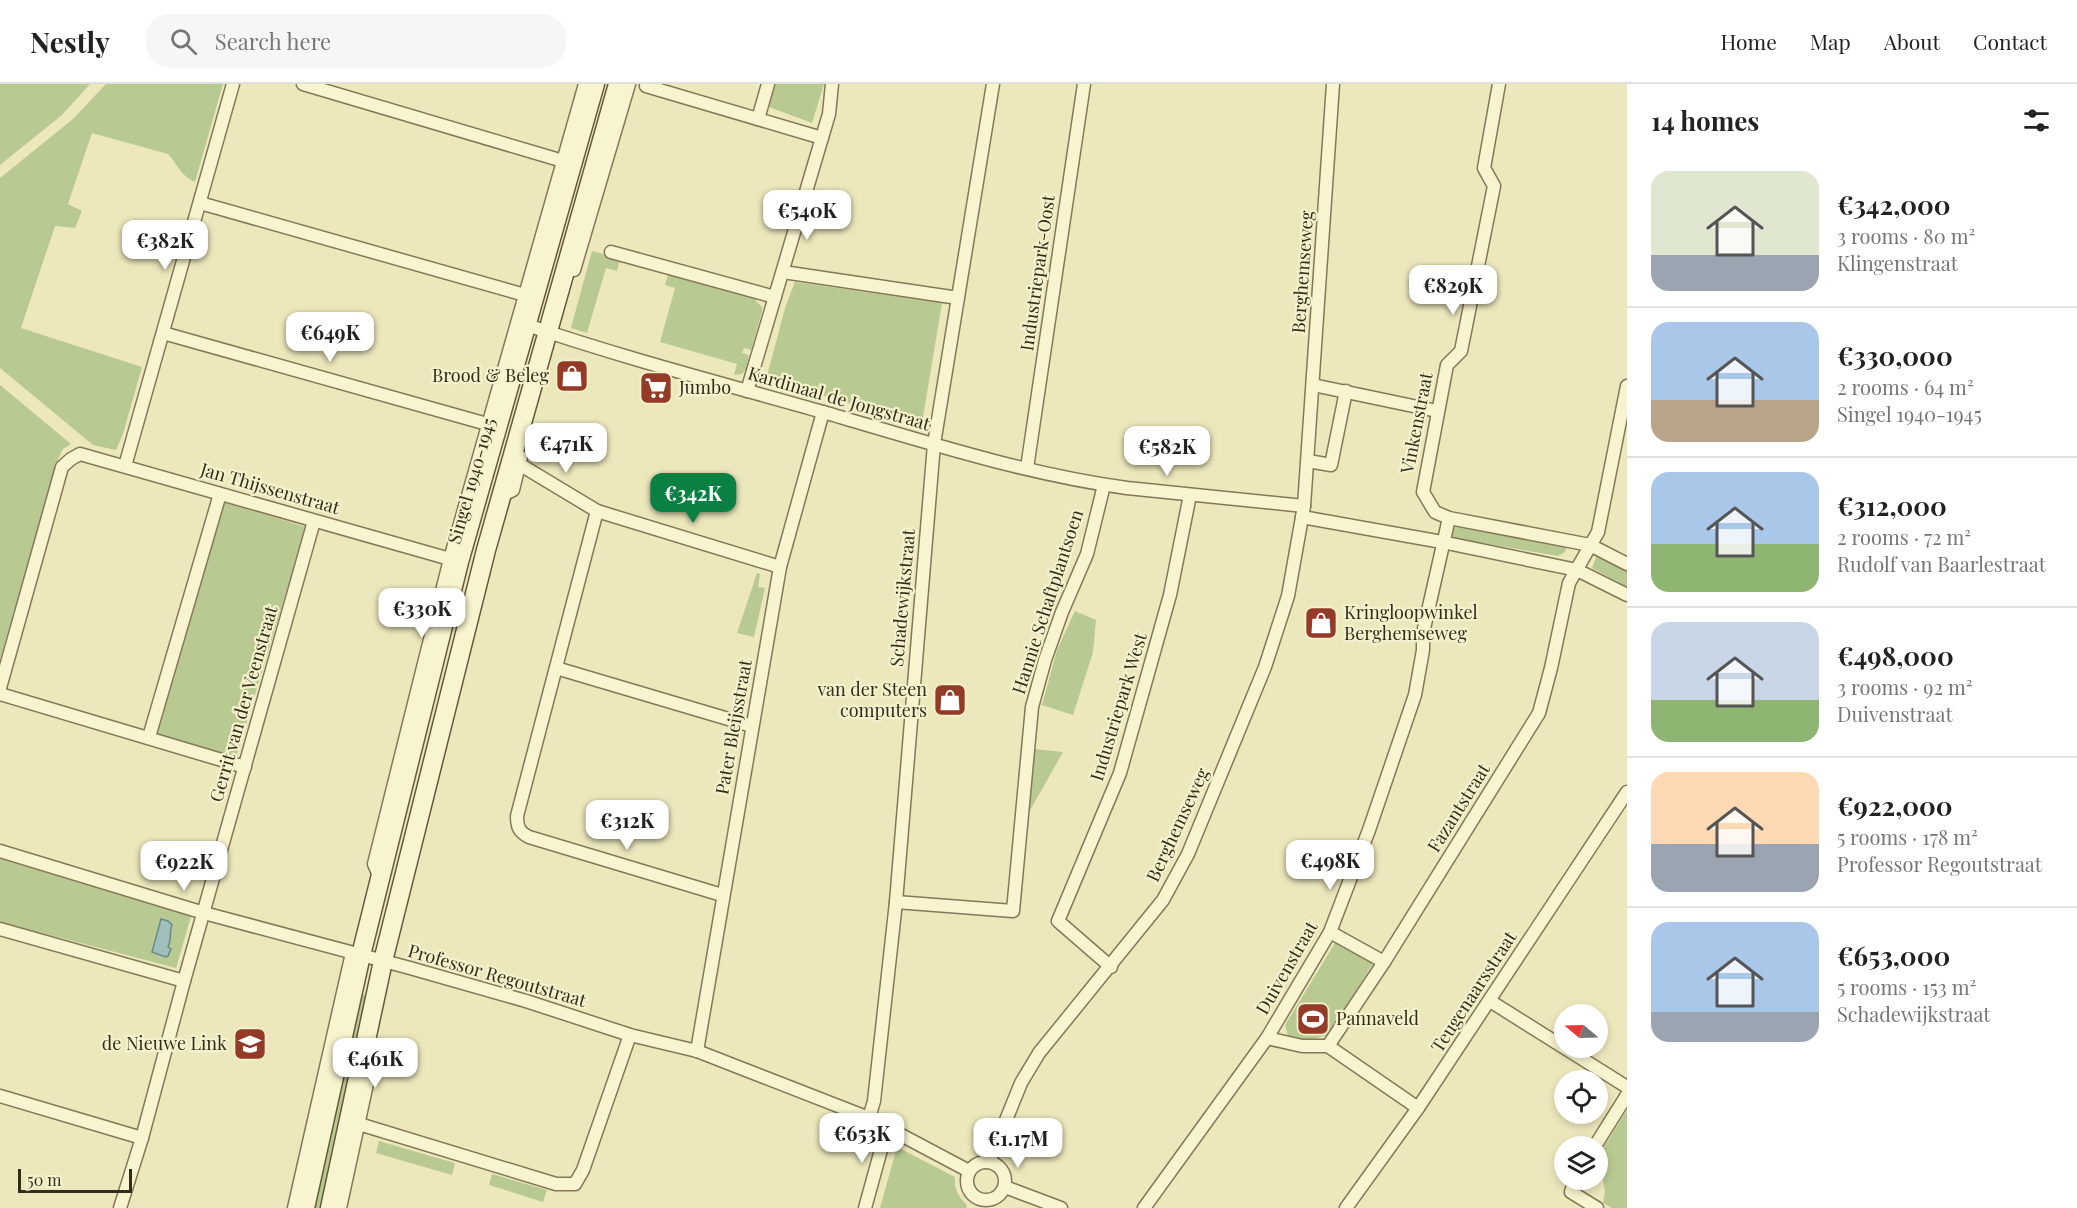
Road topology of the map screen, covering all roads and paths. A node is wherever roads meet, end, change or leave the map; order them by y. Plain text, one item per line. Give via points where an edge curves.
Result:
1 (233, 84) edge
2 (303, 84) edge
3 (585, 84) edge
4 (595, 84) edge
5 (618, 84) edge
6 (628, 84) edge
7 (768, 84) edge
8 (832, 84) edge
9 (993, 84) edge
10 (1084, 84) edge
11 (1333, 84) edge
12 (1499, 84) edge
13 (646, 86) dead end
14 (758, 119) junction
15 (822, 138) junction
16 (563, 161) junction
17 (200, 202) junction
18 (611, 252) dead end
19 (783, 272) junction
20 (525, 295) junction
21 (775, 297) junction
22 (958, 298) junction
23 (527, 325) junction
24 (163, 333) junction
25 (551, 333) junction
26 (1313, 385) junction
27 (1627, 386) edge
28 (747, 391) junction
29 (1346, 392) junction
30 (1437, 411) junction
31 (823, 412) junction
32 (487, 424) junction
33 (934, 444) junction
34 (1308, 461) junction
35 (519, 464) junction
36 (125, 466) junction
37 (1027, 468) junction
38 (1104, 485) junction
39 (220, 494) junction
40 (1190, 495) junction
41 (501, 496) junction
42 (597, 511) junction
43 (1303, 511) junction
44 (1449, 518) junction
45 (314, 521) junction
46 (1442, 542) junction
47 (1590, 545) junction
48 (455, 561) junction
49 (1627, 564) edge
50 (780, 567) junction
51 (1577, 570) junction
52 (1627, 595) edge
53 (556, 668) junction
54 (0, 688) edge
55 (0, 694) edge
56 (752, 726) junction
57 (149, 737) junction
58 (245, 767) junction
59 (1627, 792) edge
60 (0, 852) edge
61 (723, 895) junction
62 (896, 902) junction
63 (204, 913) junction
64 (0, 929) edge
65 (1330, 932) junction
66 (357, 954) junction
67 (383, 961) junction
68 (1384, 962) junction
69 (1111, 967) junction
70 (184, 981) junction
71 (1490, 1001) junction
72 (630, 1035) junction
73 (1268, 1038) junction
74 (366, 1040) junction
75 (1328, 1046) junction
76 (697, 1051) junction
77 (1627, 1087) edge
78 (1627, 1095) edge
79 (0, 1096) edge
80 (1418, 1108) junction
81 (869, 1118) junction
82 (358, 1124) junction
83 (887, 1128) junction
84 (1601, 1136) edge
85 (142, 1138) junction
86 (989, 1162) junction
87 (969, 1171) junction
88 (1005, 1187) junction
89 (1572, 1190) edge
90 (979, 1204) edge
91 (120, 1208) edge
92 (294, 1208) edge
93 (305, 1208) edge
94 (330, 1208) edge
95 (340, 1208) edge
96 (865, 1208) edge
97 (1061, 1208) edge
98 (1144, 1208) edge
99 (1346, 1208) edge
100 (1597, 1208) edge

1 - 17 street
2 - 16 street
3 - 16 street, Singel 1940-1945
4 - 23 main road, Singel 1940-1945
5 - 25 main road, Singel 1940-1945
6 - 25 street, Singel 1940-1945
7 - 14 street
8 - 15 street
9 - 22 street, Schadewijkstraat
10 - 37 street, Industriepark-Oost
11 - 26 street, Berghemseweg
12 - 30 street, Vinkenstraat via 1484,168 1494,186 1461,351 1447,365
13 - 14 street
14 - 15 street
15 - 19 street
16 - 20 street, Singel 1940-1945
17 - 20 street
17 - 24 street
18 - 21 street
19 - 21 street
19 - 22 street
20 - 32 street, Singel 1940-1945
21 - 28 street
22 - 33 street, Schadewijkstraat
23 - 25 street, Kardinaal de Jongstraat
23 - 48 main road, Singel 1940-1945
24 - 32 street
24 - 36 street
25 - 28 street, Kardinaal de Jongstraat
25 - 35 street, Singel 1940-1945
25 - 41 main road, Singel 1940-1945
26 - 29 street
26 - 34 street, Berghemseweg
27 - 47 street, Fazantstraat via 1598,532
28 - 31 street, Kardinaal de Jongstraat
29 - 30 street
29 - 34 street via 1331,465
30 - 44 street, Vinkenstraat via 1423,492 1435,512
31 - 33 street, Kardinaal de Jongstraat
31 - 50 street, Pater Bleijsstraat
32 - 48 street, Singel 1940-1945
33 - 37 street, Kardinaal de Jongstraat
33 - 62 street, Schadewijkstraat
34 - 43 street, Berghemseweg
35 - 41 street, Singel 1940-1945 via 513,490
35 - 42 street
36 - 39 street, Jan Thijssenstraat
36 - 54 street, Jan Thijssenstraat via 81,454 62,467
37 - 38 street
38 - 40 street
38 - 62 street, Hannie Schaftplantsoen via 1087,554 1062,612 1032,707 1013,911
39 - 45 street, Jan Thijssenstraat
39 - 57 street
40 - 43 street
40 - 69 street, Industriepark West via 1170,595 1120,773 1058,921
41 - 67 main road, Singel 1940-1945
42 - 50 street
42 - 53 street
43 - 46 street
43 - 69 street, Berghemseweg via 1288,596 1265,667 1193,844 1164,900
44 - 46 street, Duivenstraat
44 - 47 street
45 - 48 street, Jan Thijssenstraat
45 - 58 street, Gerrit van der Veenstraat
46 - 51 street
46 - 65 street, Duivenstraat via 1423,633 1416,695
47 - 49 street
47 - 51 street, Fazantstraat
48 - 66 main road, Singel 1940-1945 via 380,879
50 - 56 street, Pater Bleijsstraat
51 - 52 street
51 - 68 street, Fazantstraat via 1569,583 1539,713
53 - 56 street
53 - 61 street via 517,816 521,833
55 - 57 street
56 - 61 street, Pater Bleijsstraat
57 - 58 street
58 - 63 street, Gerrit van der Veenstraat
59 - 71 street, Teugenaarsstraat
60 - 63 street, Professor Regoutstraat
61 - 76 street, Pater Bleijsstraat
62 - 81 street, Schadewijkstraat
63 - 66 street, Professor Regoutstraat
63 - 70 street, Gerrit van der Veenstraat
64 - 70 street
65 - 68 street
65 - 73 street, Duivenstraat
66 - 67 street, Professor Regoutstraat
66 - 92 street, Singel 1940-1945
66 - 93 main road, Singel 1940-1945
67 - 72 street, Professor Regoutstraat
67 - 74 main road, Singel 1940-1945
68 - 75 street, Fazantstraat
69 - 86 street, Berghemseweg via 1039,1053 1021,1083
70 - 85 street, Gerrit van der Veenstraat
71 - 77 street
71 - 80 street, Teugenaarsstraat
72 - 76 street, Professor Regoutstraat
72 - 82 street via 583,1170 574,1184 556,1185
73 - 75 street via 1302,1046
73 - 98 street, Duivenstraat
74 - 82 street, Singel 1940-1945 via 372,1060
74 - 94 main road, Singel 1940-1945
75 - 80 street
76 - 81 street, Professor Regoutstraat
78 - 84 street
79 - 85 street
80 - 99 street, Teugenaarsstraat
81 - 83 street, Professor Regoutstraat
82 - 95 street, Singel 1940-1945
83 - 87 street, Professor Regoutstraat
83 - 96 street
85 - 91 street, Gerrit van der Veenstraat
86 - 87 street via 974,1165
86 - 88 street via 1003,1171
87 - 90 street via 968,1188
88 - 90 street via 995,1198
88 - 97 street
89 - 100 street

